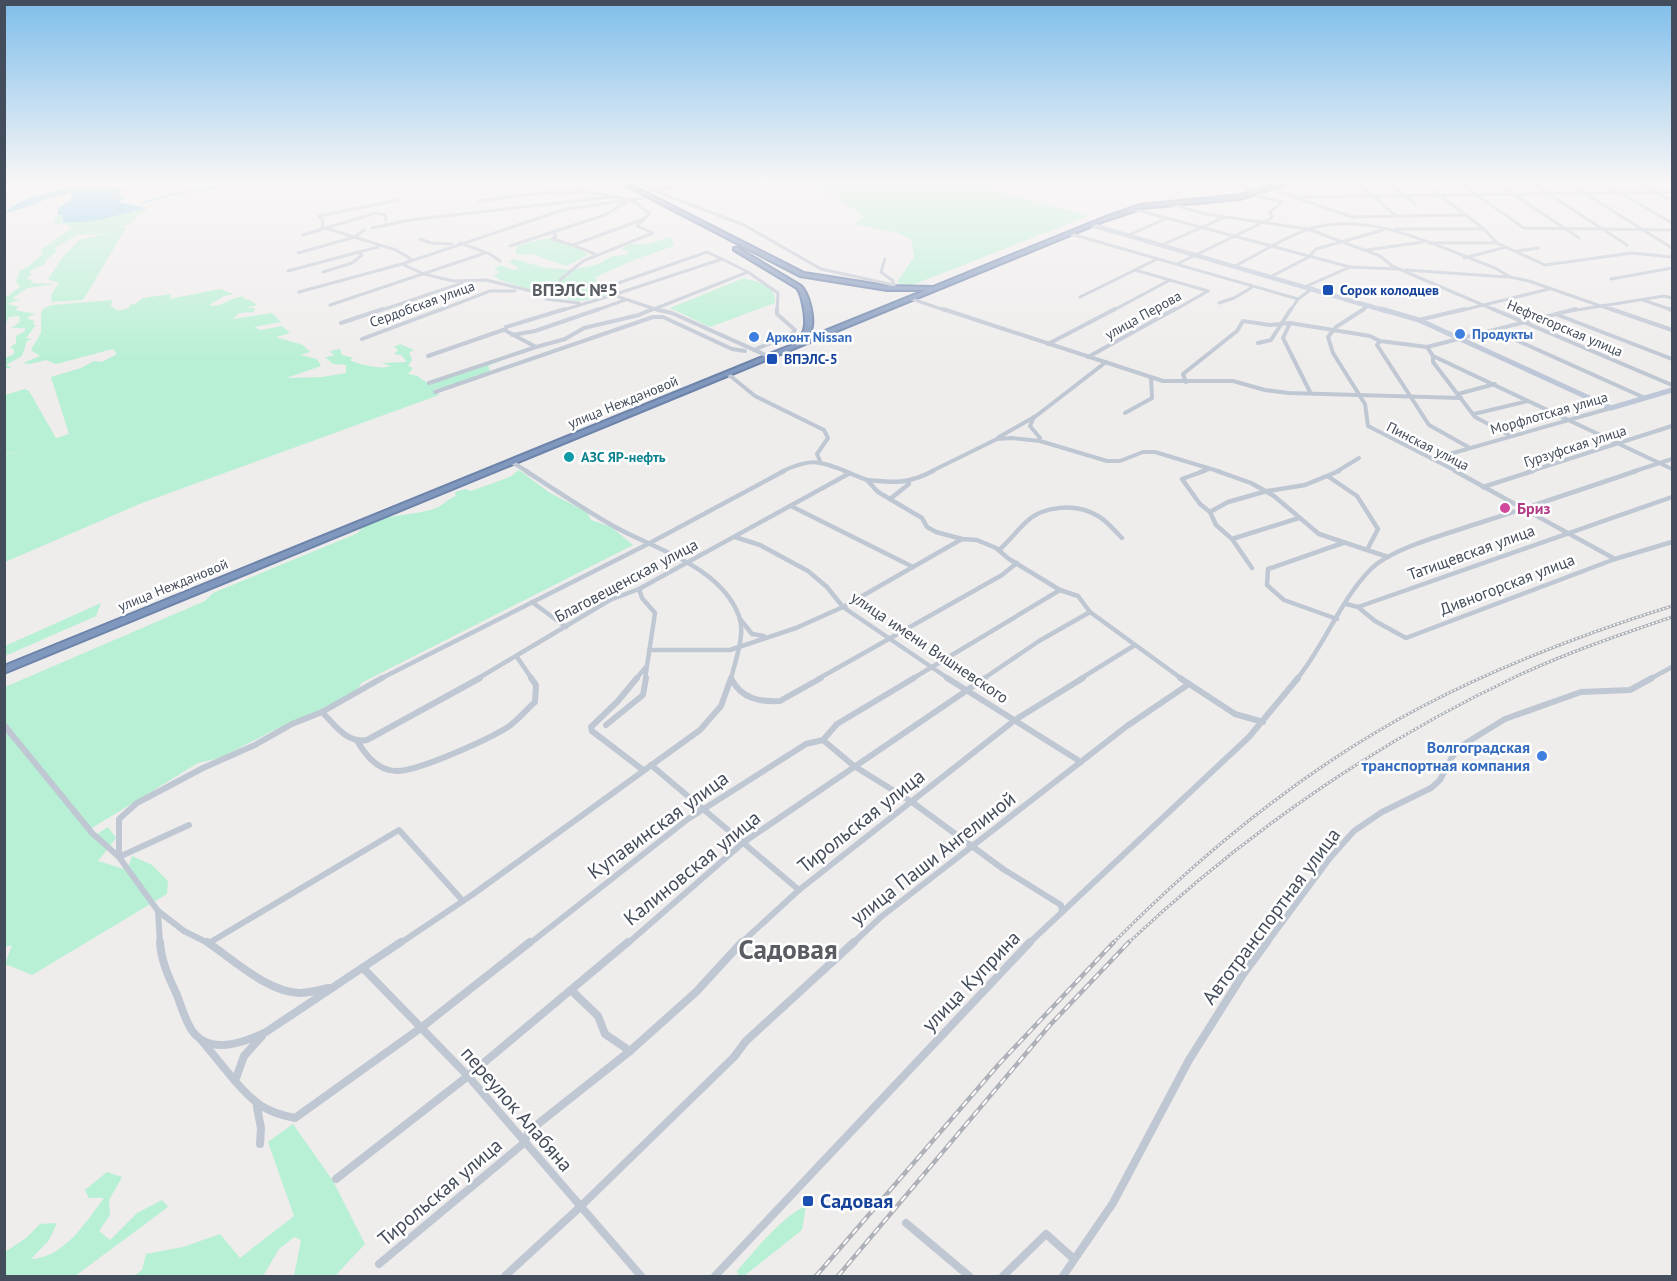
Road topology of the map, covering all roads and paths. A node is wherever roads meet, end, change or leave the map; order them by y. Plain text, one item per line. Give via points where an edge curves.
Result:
1 (334, 243) edge
2 (371, 243) edge
3 (429, 243) edge
4 (462, 243) edge
5 (520, 243) edge
6 (568, 243) edge
7 (576, 243) edge
8 (626, 243) edge
9 (725, 243) edge
10 (737, 243) edge
11 (775, 243) edge
12 (1049, 243) edge
13 (1102, 243) edge
14 (1155, 243) edge
15 (1167, 243) edge
16 (1222, 243) edge
17 (1262, 243) edge
18 (1280, 243) edge
19 (1342, 243) joint
20 (1424, 243) junction
21 (1497, 243) joint
22 (1625, 243) edge
23 (458, 244) junction
24 (573, 244) junction
25 (385, 245) junction
26 (1162, 245) junction
27 (1628, 245) dead end
28 (510, 246) dead end
29 (1274, 246) junction
30 (1506, 247) junction
31 (1538, 248) dead end
32 (1365, 251) junction
33 (1515, 251) junction
34 (357, 252) junction
35 (298, 253) dead end
36 (485, 253) junction
37 (431, 254) junction
38 (595, 254) junction
39 (407, 255) junction
40 (1197, 255) junction
41 (1309, 256) junction
42 (724, 258) junction
43 (1464, 258) junction
44 (1672, 258) edge
45 (885, 259) dead end
46 (1158, 259) junction
47 (500, 261) dead end
48 (407, 262) junction
49 (1177, 264) junction
50 (1236, 266) junction
51 (1350, 267) junction
52 (1672, 268) edge
53 (789, 270) junction
54 (1135, 270) junction
55 (1404, 270) junction
56 (288, 271) dead end
57 (323, 272) dead end
58 (747, 272) junction
59 (778, 272) junction
60 (424, 274) junction
61 (807, 276) junction
62 (1272, 276) junction
63 (1510, 277) junction
64 (1611, 279) dead end
65 (791, 280) junction
66 (1170, 280) junction
67 (466, 282) junction
68 (946, 285) junction
69 (1250, 285) junction
70 (1307, 286) junction
71 (893, 287) junction
72 (1313, 288) junction
73 (1550, 289) junction
74 (912, 290) junction
75 (299, 292) dead end
76 (613, 295) junction
77 (921, 296) junction
78 (1080, 297) dead end
79 (1672, 298) edge
80 (546, 299) junction
81 (627, 299) junction
82 (912, 299) junction
83 (1298, 299) junction
84 (1640, 299) junction
85 (580, 303) junction
86 (1220, 303) dead end
87 (330, 305) dead end
88 (1370, 305) junction
89 (1484, 305) junction
90 (1602, 305) junction
91 (653, 309) junction
92 (1672, 310) edge
93 (1558, 315) junction
94 (1419, 320) junction
95 (1283, 322) junction
96 (1526, 322) junction
97 (340, 323) dead end
98 (1290, 323) junction
99 (506, 329) junction
100 (808, 330) junction
101 (1672, 330) edge
102 (1333, 331) junction
103 (1495, 331) junction
104 (512, 335) junction
105 (821, 335) junction
106 (1460, 338) junction
107 (362, 339) dead end
108 (1380, 341) junction
109 (1258, 343) dead end
110 (1048, 344) junction
111 (536, 347) junction
112 (793, 347) junction
113 (1427, 347) junction
114 (754, 350) junction
115 (745, 351) dead end
116 (428, 356) dead end
117 (1433, 356) junction
118 (770, 357) junction
119 (1088, 357) junction
120 (1672, 359) edge
121 (1106, 362) junction
122 (728, 374) junction
123 (1151, 377) junction
124 (1186, 382) junction
125 (429, 383) dead end
126 (1495, 384) junction
127 (1672, 385) edge
128 (1672, 390) edge
129 (435, 392) dead end
130 (1310, 392) junction
131 (1358, 395) junction
132 (1408, 396) junction
133 (1460, 396) junction
134 (1645, 398) junction
135 (1528, 401) junction
136 (1611, 408) junction
137 (1125, 413) dead end
138 (1474, 414) junction
139 (1036, 416) junction
140 (1568, 419) junction
141 (1672, 426) edge
142 (1511, 436) junction
143 (997, 439) junction
144 (1044, 441) junction
145 (1618, 444) junction
146 (1470, 448) junction
147 (1359, 458) dead end
148 (1432, 459) junction
149 (1672, 459) edge
150 (820, 461) junction
151 (512, 462) junction
152 (1660, 464) junction
153 (1211, 468) junction
154 (1672, 469) edge
155 (850, 473) junction
156 (1329, 477) junction
157 (867, 480) junction
158 (913, 482) junction
159 (894, 483) junction
160 (1483, 487) junction
161 (901, 489) junction
162 (1266, 491) junction
163 (1672, 497) edge
164 (890, 498) junction
165 (791, 506) junction
166 (1526, 508) junction
167 (1210, 512) junction
168 (1299, 518) junction
169 (1567, 532) junction
170 (735, 537) junction
171 (1122, 538) dead end
172 (962, 539) junction
173 (1232, 539) junction
174 (1345, 542) junction
175 (1672, 542) edge
176 (648, 544) junction
177 (1368, 548) junction
178 (999, 550) junction
179 (1388, 557) junction
180 (1615, 559) junction
181 (1017, 563) junction
182 (686, 564) junction
183 (913, 567) junction
184 (1252, 568) dead end
185 (639, 589) junction
186 (1060, 590) junction
187 (532, 602) junction
188 (1346, 604) junction
189 (843, 607) junction
190 (1358, 607) junction
191 (1090, 612) junction
192 (740, 619) junction
193 (1337, 619) junction
194 (566, 627) junction
195 (766, 637) junction
196 (891, 639) junction
197 (1135, 645) junction
198 (737, 646) junction
199 (649, 650) junction
200 (517, 657) junction
201 (930, 667) junction
202 (1672, 667) edge
203 (645, 668) junction
204 (4, 670) edge
205 (731, 678) junction
206 (637, 680) junction
207 (646, 680) junction
208 (1189, 684) junction
209 (968, 691) junction
210 (322, 712) junction
211 (1015, 720) junction
212 (1263, 722) junction
213 (4, 725) edge
214 (606, 725) dead end
215 (823, 740) junction
216 (354, 741) junction
217 (1081, 762) junction
218 (651, 765) junction
219 (854, 766) junction
220 (643, 770) junction
221 (912, 802) junction
222 (703, 808) junction
223 (189, 825) dead end
224 (744, 842) junction
225 (972, 847) junction
226 (119, 857) junction
227 (799, 890) junction
228 (463, 901) junction
229 (158, 911) junction
230 (1062, 912) junction
231 (209, 943) junction
232 (363, 968) junction
233 (333, 987) junction
234 (572, 991) junction
235 (422, 1028) junction
236 (266, 1032) junction
237 (202, 1041) junction
238 (630, 1051) junction
239 (468, 1076) junction
240 (235, 1081) junction
241 (257, 1107) junction
242 (295, 1118) joint
243 (524, 1143) junction
244 (260, 1144) dead end
245 (336, 1179) dead end
246 (580, 1207) junction
247 (906, 1223) dead end
248 (1074, 1259) junction
249 (379, 1264) dead end
250 (505, 1276) edge
251 (641, 1276) edge
252 (715, 1276) edge
253 (969, 1276) edge
254 (1003, 1276) edge
255 (1063, 1276) edge

1 - 35 street
2 - 25 street
3 - 23 street
4 - 23 street
5 - 28 street
6 - 24 street
7 - 24 street
8 - 38 street
9 - 59 highway
10 - 53 highway
11 - 71 street via 821,269
12 - 68 highway, улица Неждановой
13 - 46 street
14 - 26 street
15 - 26 street
16 - 40 street
17 - 29 street
18 - 29 street
19 - 32 street, Нефтегорская улица
19 - 41 street via 1316,249
20 - 21 street
20 - 32 street
20 - 43 street
21 - 30 street
22 - 27 street
23 - 36 street
23 - 37 street
24 - 38 street
25 - 34 street
25 - 39 street
26 - 40 street
29 - 41 street
29 - 50 street
30 - 33 street
30 - 43 street
31 - 33 street
32 - 55 street, Нефтегорская улица
33 - 44 street via 1545,265 1632,253
34 - 56 street
34 - 57 street via 362,255 352,263
36 - 47 street
36 - 60 street
37 - 39 street
37 - 48 street
38 - 80 street via 574,266
39 - 48 street via 411,259
40 - 49 street
40 - 50 street
41 - 51 street
41 - 62 street
42 - 58 street
42 - 76 street
42 - 76 street via 707,252 677,261 604,288
43 - 63 street
45 - 71 street via 881,272 893,281
46 - 49 street
46 - 54 street
48 - 60 street via 406,267
48 - 75 street
49 - 69 street
50 - 62 street
51 - 55 street
51 - 70 street
52 - 64 street
53 - 59 highway via 795,275
53 - 61 highway
54 - 66 street
54 - 78 street
55 - 63 street
55 - 89 street, Нефтегорская улица
58 - 91 street
58 - 114 street via 778,293 777,314 795,330
59 - 65 highway
60 - 67 street
60 - 87 street
61 - 65 highway
61 - 71 highway
62 - 70 street
63 - 73 street
65 - 100 highway via 804,293
66 - 110 street
66 - 119 street, улица Перова via 1208,291
67 - 80 street via 486,280 539,293
67 - 97 street
68 - 74 highway
68 - 77 highway, улица Неждановой
69 - 83 street
69 - 86 street via 1246,293
70 - 72 street
71 - 74 highway
72 - 83 street
72 - 88 street
73 - 89 street
73 - 90 street
74 - 77 highway via 921,292
76 - 81 street
76 - 85 street
77 - 82 highway, улица Неждановой
79 - 84 street
80 - 85 street
80 - 107 street, Сердобская улица via 507,290 490,291
81 - 91 street
81 - 104 street via 535,331
82 - 105 highway, улица Неждановой
82 - 110 street
83 - 95 street
84 - 90 street
84 - 92 street
85 - 99 street
88 - 94 street
88 - 102 street
89 - 94 street
89 - 96 street, Нефтегорская улица
90 - 93 street
90 - 101 street
91 - 111 street via 584,328 565,339
91 - 114 street via 672,313
93 - 96 street
93 - 120 street
94 - 106 street
95 - 98 street
95 - 109 street via 1271,340
95 - 124 street via 1270,325 1243,321 1237,331 1183,374
96 - 103 street
96 - 127 street, Нефтегорская улица
98 - 102 street
98 - 130 street via 1283,338
99 - 104 street
99 - 116 street
100 - 105 highway
100 - 112 highway
102 - 108 street
102 - 131 street, Пинская улица via 1328,337 1333,353
103 - 106 street
103 - 134 street
104 - 111 street
105 - 112 highway, улица Неждановой
106 - 113 street
106 - 136 street
108 - 113 street
108 - 132 street via 1377,345
110 - 119 street
111 - 125 street
112 - 118 highway, улица Неждановой
113 - 117 street
114 - 118 street
115 - 129 street via 732,349 663,317 653,317
117 - 126 street
117 - 133 street via 1433,362
118 - 122 highway, улица Неждановой
119 - 121 street
121 - 123 street
121 - 139 street
122 - 150 street via 755,396 824,430 828,438 817,454
122 - 151 highway, улица Неждановой
123 - 124 street
123 - 137 street via 1152,398
124 - 130 street via 1233,381 1265,390
126 - 133 street
126 - 135 street
128 - 134 street, Морфлотская улица
130 - 131 street
131 - 132 street
131 - 148 street, Пинская улица via 1365,404 1368,426
132 - 133 street
132 - 146 street via 1429,425
133 - 138 street
134 - 136 street, Морфлотская улица
135 - 138 street
135 - 140 street
136 - 140 street, Морфлотская улица
138 - 142 street via 1478,421
139 - 143 street
139 - 144 street via 1030,426
140 - 142 street, Морфлотская улица
140 - 145 street
141 - 145 street, Гурзуфская улица
142 - 146 street, Морфлотская улица
143 - 144 street
143 - 158 street
144 - 153 street via 1107,461 1126,460 1148,451
145 - 152 street
145 - 160 street, Гурзуфская улица
146 - 148 street, Морфлотская улица
147 - 156 street
148 - 160 street, Пинская улица
149 - 152 street, улица Куприна
150 - 155 street
150 - 176 street via 797,464
151 - 176 street
151 - 204 highway, улица Неждановой
152 - 154 street
152 - 166 street, улица Куприна
153 - 162 street
153 - 167 street via 1182,479
155 - 157 street
155 - 165 street, Благовещенская улица
156 - 162 street
156 - 177 street via 1357,496 1378,529
157 - 159 street
157 - 164 street
158 - 159 street
158 - 161 street
159 - 161 street
160 - 166 street, Пинская улица
161 - 164 street
162 - 167 street via 1228,502
162 - 168 street
163 - 169 street, Татищевская улица
164 - 172 street via 922,518 927,527
165 - 170 street, Благовещенская улица
165 - 183 street
166 - 169 street, Пинская улица
166 - 179 street, улица Куприна
167 - 173 street via 1216,525
168 - 173 street
168 - 174 street via 1317,534
169 - 180 street, Пинская улица
169 - 190 street, Татищевская улица
170 - 182 street, Благовещенская улица
170 - 189 street, улица имени Вишневского via 760,545 808,571
171 - 178 street via 1098,516 1075,508 1047,509 1025,523
172 - 178 street via 977,540
172 - 183 street
173 - 184 street
174 - 177 street
174 - 193 street via 1268,569 1266,576 1267,585 1284,600
175 - 180 street, Дивногорская улица
176 - 182 street
176 - 187 street
177 - 179 street
178 - 181 street
179 - 188 street, улица Куприна via 1360,581
180 - 190 street, Дивногорская улица via 1406,638
181 - 186 street
181 - 196 street
182 - 185 street, Благовещенская улица
182 - 192 street via 720,588
183 - 189 street
185 - 194 street, Благовещенская улица via 610,600
185 - 199 street via 655,613
186 - 191 street via 1078,596
186 - 201 street, Купавинская улица
187 - 194 street
187 - 210 street
188 - 190 street
188 - 193 street, улица Куприна
189 - 195 street
189 - 196 street, улица имени Вишневского
191 - 197 street
191 - 209 street, Калиновская улица via 1039,641
192 - 195 street via 752,634
192 - 198 street
193 - 212 street, улица Куприна via 1310,663
194 - 200 street, Благовещенская улица
195 - 198 street
196 - 201 street, улица имени Вишневского
196 - 205 street via 780,701 765,703 754,699 734,686
197 - 208 street
197 - 211 street, Тирольская улица
198 - 199 street via 730,650
198 - 205 street
199 - 203 street
200 - 216 street, Благовещенская улица via 367,740
200 - 216 street via 536,685 535,702 508,726 459,751 398,771 375,763
201 - 209 street, улица имени Вишневского
201 - 215 street, Купавинская улица via 837,724
202 - 248 street, Автотранспортная улица via 1630,690 1581,692 1506,718 1461,746 1431,788 1354,831 1242,976 1189,1060 1113,1203
203 - 206 street
203 - 207 street
205 - 218 street via 728,698 711,720
206 - 207 street
206 - 220 street via 591,727
207 - 214 street via 637,702
208 - 212 street via 1235,714
208 - 217 street, улица Паши Ангелиной
209 - 211 street, улица имени Вишневского
209 - 219 street, Калиновская улица
210 - 216 street
210 - 226 street via 137,803 119,819
211 - 217 street, улица имени Вишневского
211 - 221 street, Тирольская улица
212 - 230 street, улица Куприна
213 - 226 street via 92,833
215 - 219 street
215 - 222 street, Купавинская улица via 806,744
217 - 225 street, улица Паши Ангелиной
218 - 220 street
218 - 222 street
219 - 221 street
219 - 224 street, Калиновская улица
220 - 228 street
221 - 225 street
221 - 227 street, Тирольская улица
222 - 224 street
222 - 235 street, Купавинская улица
223 - 226 street
224 - 227 street
224 - 234 street, Калиновская улица
225 - 230 street via 1060,905
225 - 246 street, улица Паши Ангелиной via 881,917 828,965
226 - 229 street
227 - 238 street, Тирольская улица
228 - 231 street via 399,830
228 - 232 street
229 - 231 street via 184,931
229 - 237 street via 161,954 167,972 191,1029
230 - 252 street, улица Куприна
231 - 233 street via 237,966 286,992
232 - 233 street
232 - 235 street, переулок Алабяна
233 - 236 street
234 - 238 street via 597,1016 605,1034
234 - 239 street, Калиновская улица
235 - 239 street, переулок Алабяна
235 - 242 street, Купавинская улица
236 - 237 street via 232,1044
236 - 240 street via 239,1064
237 - 240 street
238 - 243 street, Тирольская улица via 530,1131
239 - 243 street, переулок Алабяна
239 - 245 street, Калиновская улица
240 - 241 street
241 - 242 street
241 - 244 street
243 - 246 street, переулок Алабяна
243 - 249 street, Тирольская улица
246 - 250 street, улица Паши Ангелиной
246 - 251 street, переулок Алабяна
247 - 253 street
248 - 254 street via 1046,1234
248 - 255 street, Автотранспортная улица

